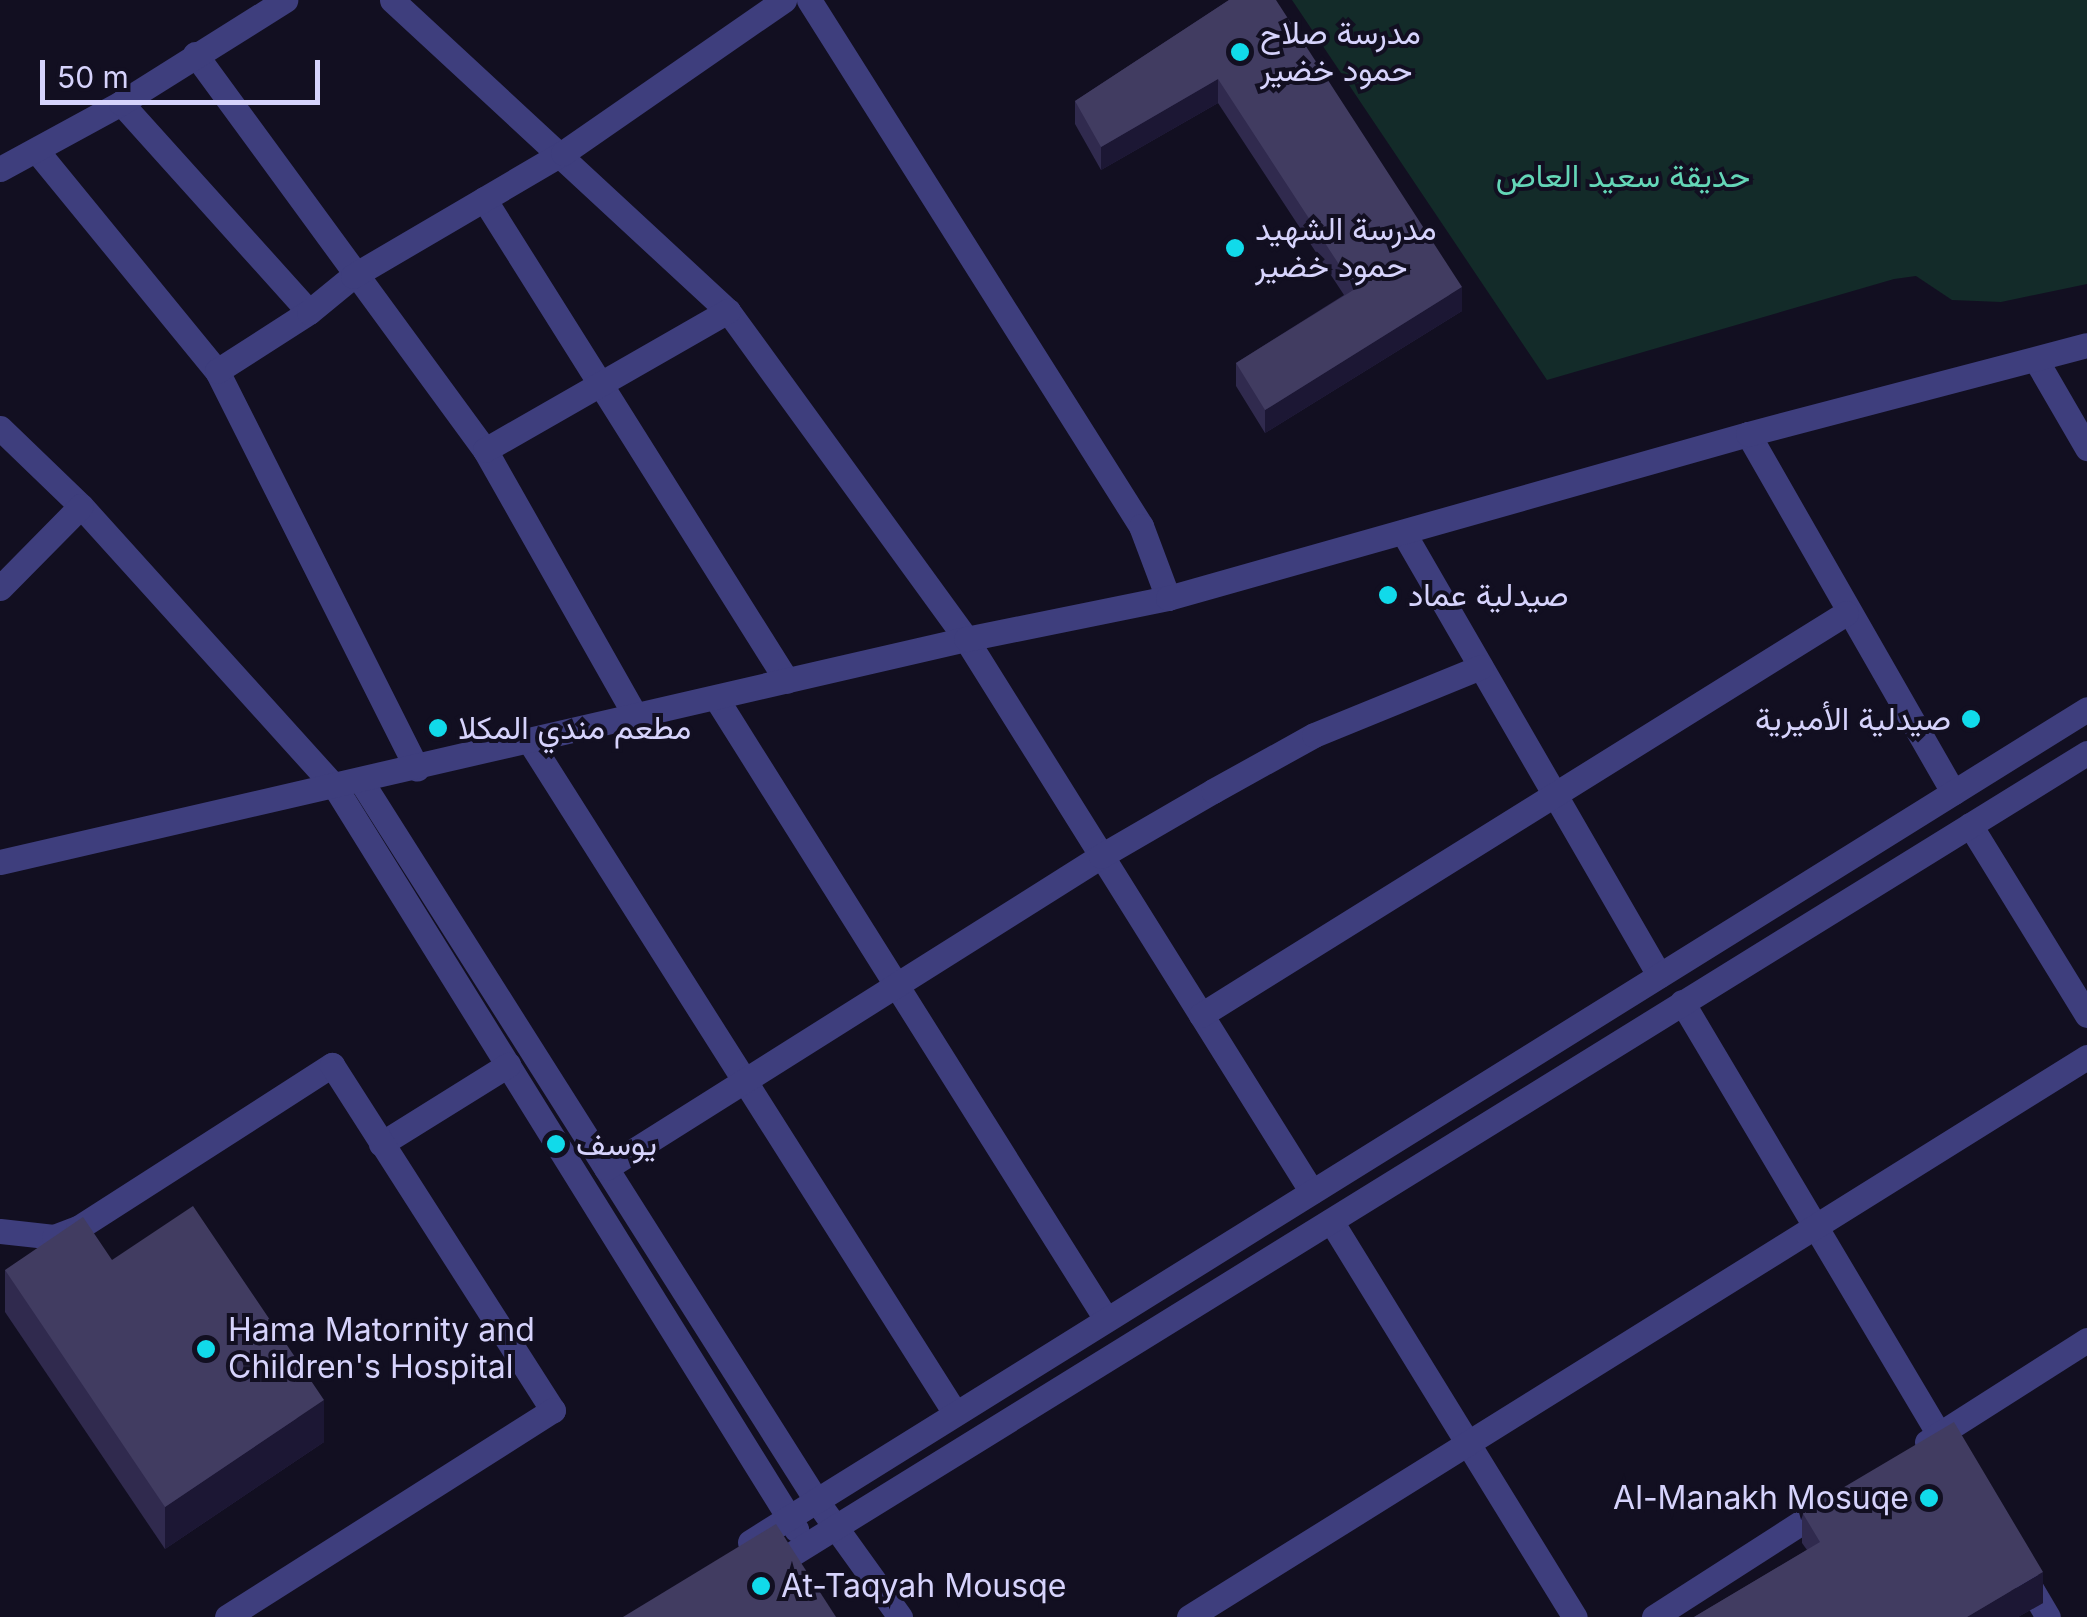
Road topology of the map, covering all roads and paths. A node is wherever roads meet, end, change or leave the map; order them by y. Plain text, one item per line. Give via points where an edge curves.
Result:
1 (284, 0) edge
2 (392, 0) edge
3 (784, 0) edge
4 (809, 0) edge
5 (195, 54) junction
6 (120, 103) junction
7 (36, 150) junction
8 (563, 154) junction
9 (0, 169) edge
10 (484, 198) junction
11 (353, 276) junction
12 (728, 310) junction
13 (309, 312) junction
14 (2087, 344) edge
15 (2036, 360) junction
16 (218, 371) junction
17 (601, 380) junction
18 (0, 428) edge
19 (1748, 434) junction
20 (2087, 448) edge
21 (484, 450) junction
22 (80, 506) junction
23 (1403, 532) junction
24 (0, 588) edge
25 (1168, 598) junction
26 (1846, 613) junction
27 (966, 639) junction
28 (1481, 668) junction
29 (788, 681) junction
30 (716, 698) junction
31 (2087, 709) edge
32 (636, 716) junction
33 (530, 742) junction
34 (2087, 753) edge
35 (418, 768) junction
36 (361, 782) junction
37 (335, 788) junction
38 (1953, 792) junction
39 (1555, 794) junction
40 (1970, 825) junction
41 (1101, 856) junction
42 (0, 862) edge
43 (1660, 975) junction
44 (897, 984) junction
45 (1682, 1002) junction
46 (1201, 1015) junction
47 (2087, 1016) edge
48 (2087, 1057) edge
49 (508, 1065) junction
50 (745, 1080) junction
51 (382, 1144) junction
52 (606, 1168) junction
53 (1312, 1192) junction
54 (1331, 1221) junction
55 (1815, 1226) junction
56 (0, 1231) edge
57 (1106, 1319) junction
58 (2087, 1340) edge
59 (955, 1413) junction
60 (1939, 1434) junction
61 (1467, 1443) junction
62 (1906, 1456) edge
63 (1968, 1484) edge
64 (1855, 1488) edge
65 (816, 1500) junction
66 (788, 1517) junction
67 (834, 1528) junction
68 (806, 1545) junction
69 (2008, 1550) edge
70 (726, 1557) edge
71 (739, 1586) edge
72 (227, 1617) edge
73 (900, 1617) edge
74 (1189, 1617) edge
75 (1575, 1617) edge
76 (1654, 1617) edge
77 (2048, 1617) edge

1 - 5 street
2 - 8 street
3 - 8 street
4 - 25 street via 1141,526
5 - 6 street
5 - 11 street
6 - 7 street
6 - 13 street
7 - 9 street
7 - 16 street
8 - 10 street
8 - 12 street
10 - 11 street
10 - 17 street
11 - 13 street
11 - 21 street
12 - 17 street
12 - 27 street
13 - 16 street
14 - 15 street
15 - 19 street
15 - 20 street
16 - 35 street
17 - 21 street
17 - 29 street
18 - 22 street
19 - 23 street
19 - 26 street
21 - 32 street
22 - 24 street
22 - 37 street
23 - 25 street
23 - 28 street
25 - 27 street
26 - 38 street
26 - 39 street
27 - 29 street
27 - 41 street
28 - 39 street
28 - 41 street via 1314,735
29 - 30 street
30 - 32 street
30 - 44 street
31 - 38 street
32 - 33 street
33 - 35 street
33 - 50 street
34 - 40 street
35 - 36 street
36 - 37 street
36 - 52 street
37 - 42 street
37 - 49 street
38 - 43 street
39 - 43 street
39 - 46 street
40 - 45 street
40 - 47 street
41 - 44 street
41 - 46 street
43 - 53 street
44 - 50 street
44 - 57 street
45 - 54 street
45 - 55 street
46 - 53 street
48 - 55 street
49 - 51 street
49 - 66 street
50 - 52 street
50 - 59 street
51 - 56 street via 332,1065 78,1228 54,1237
51 - 72 street via 553,1410
52 - 65 street
53 - 57 street
54 - 61 street
54 - 67 street
55 - 60 street
55 - 61 street
57 - 59 street
58 - 60 street
59 - 65 street
60 - 62 street
60 - 63 street
61 - 74 street
61 - 75 street
64 - 76 street
65 - 66 street
65 - 67 street
66 - 68 street
66 - 70 street
67 - 68 street
67 - 73 street
68 - 71 street
69 - 77 street

